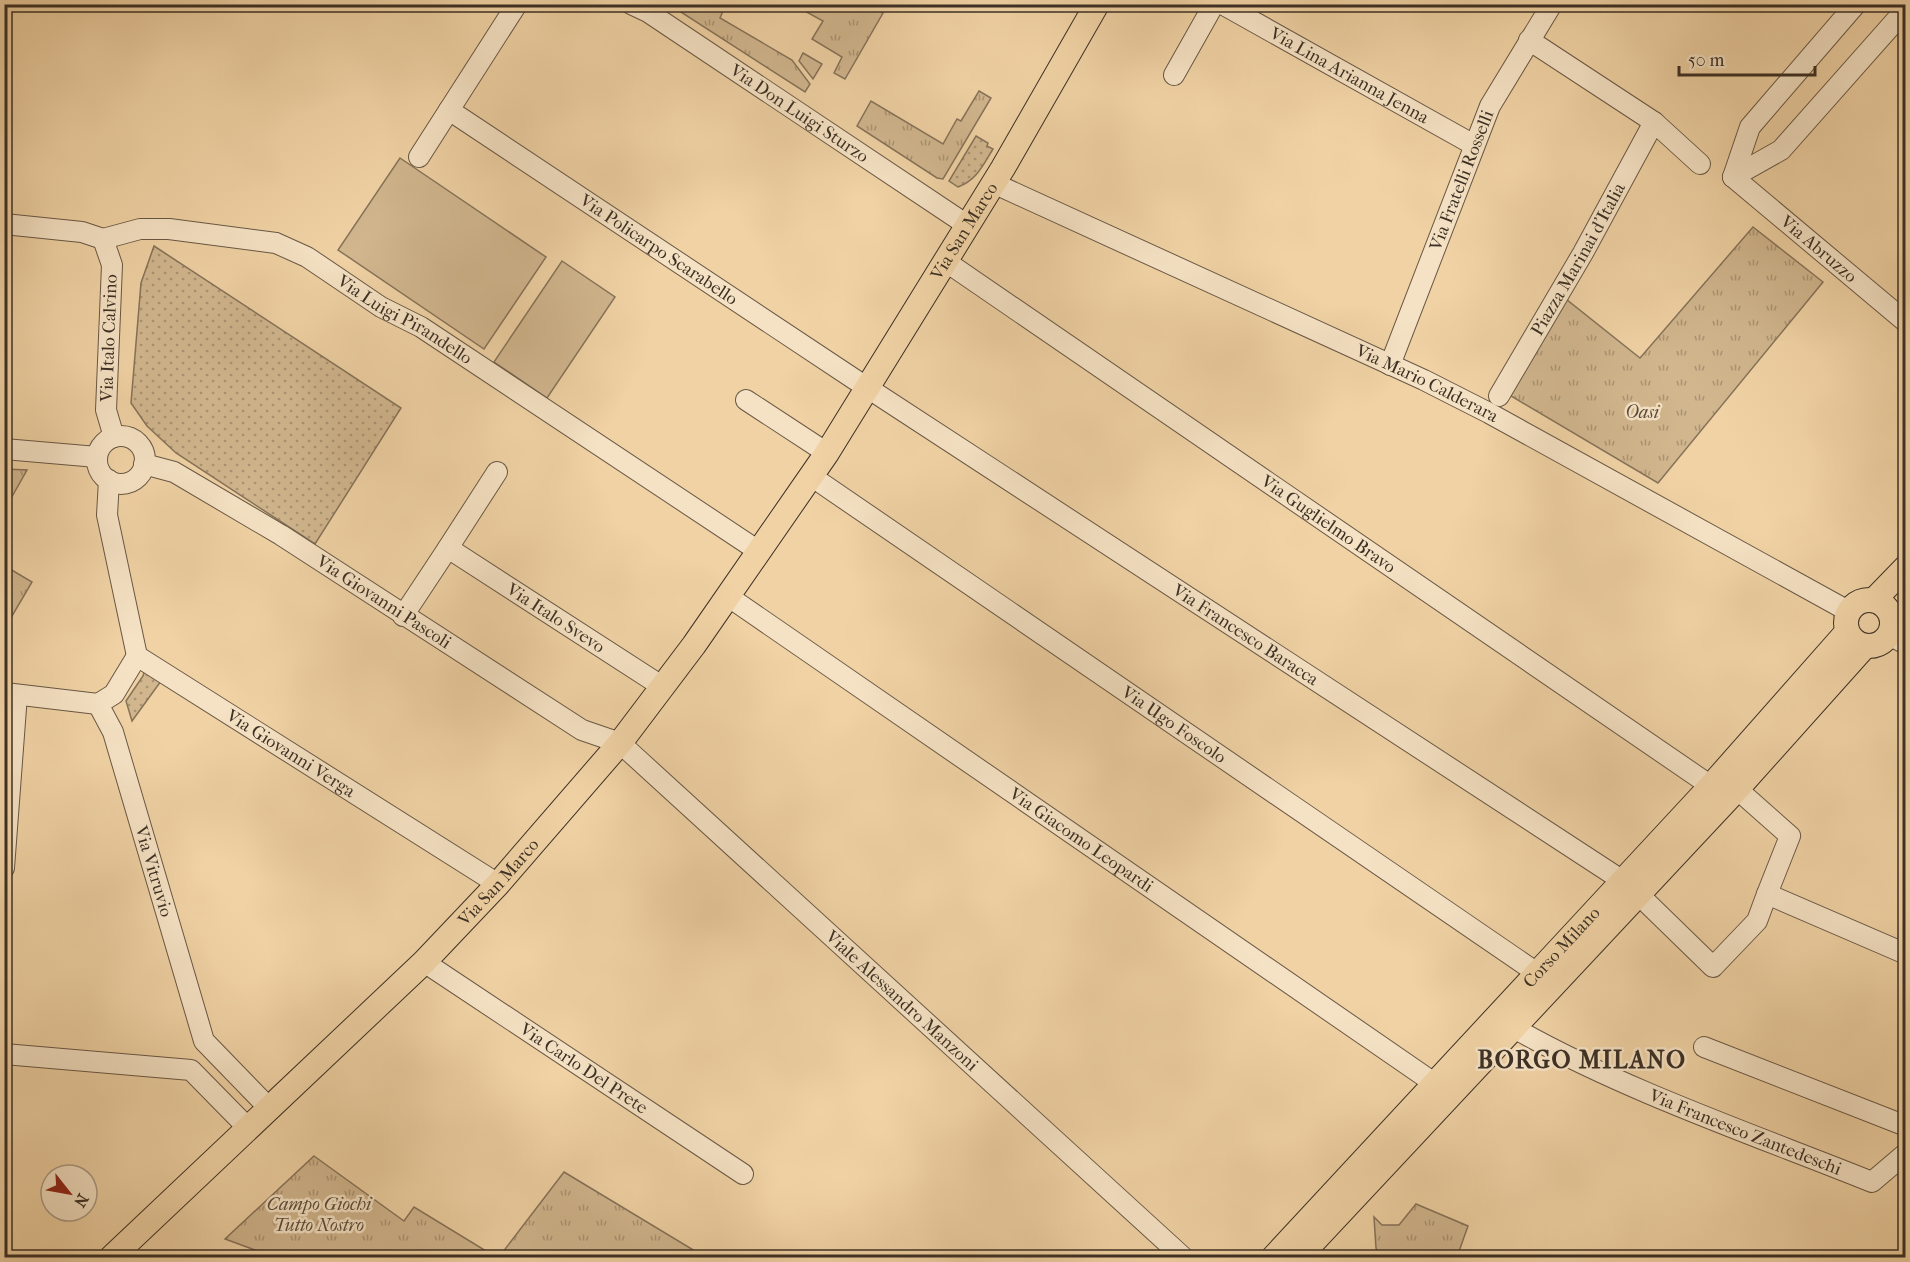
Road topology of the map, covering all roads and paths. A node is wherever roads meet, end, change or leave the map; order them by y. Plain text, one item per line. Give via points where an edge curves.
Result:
1 (517, 4) edge
2 (631, 4) edge
3 (1098, 4) edge
4 (1214, 4) edge
5 (1222, 4) edge
6 (1552, 4) edge
7 (1856, 4) edge
8 (1905, 9) edge
9 (1529, 40) junction
10 (1174, 75) dead end
11 (449, 110) junction
12 (1654, 122) junction
13 (1474, 145) junction
14 (418, 157) dead end
15 (1700, 164) dead end
16 (1733, 177) junction
17 (993, 183) junction
18 (4, 224) edge
19 (967, 225) junction
20 (103, 239) junction
21 (945, 261) junction
22 (1905, 322) edge
23 (1390, 365) junction
24 (868, 388) junction
25 (1498, 396) dead end
26 (746, 400) dead end
27 (114, 437) junction
28 (4, 449) edge
29 (827, 453) junction
30 (97, 457) junction
31 (144, 464) junction
32 (497, 472) dead end
33 (811, 476) junction
34 (109, 480) junction
35 (448, 548) junction
36 (760, 552) junction
37 (1905, 567) edge
38 (729, 597) junction
39 (403, 616) junction
40 (1893, 619) edge
41 (1853, 630) junction
42 (137, 656) junction
43 (663, 687) junction
44 (11, 694) edge
45 (98, 704) junction
46 (620, 743) junction
47 (1711, 786) junction
48 (1737, 789) junction
49 (4, 868) edge
50 (498, 884) junction
51 (1630, 888) junction
52 (1767, 894) junction
53 (1905, 954) edge
54 (424, 962) junction
55 (1536, 973) junction
56 (1514, 1028) junction
57 (204, 1041) junction
58 (1704, 1047) dead end
59 (4, 1054) edge
60 (191, 1070) junction
61 (1434, 1083) junction
62 (268, 1107) junction
63 (1905, 1126) edge
64 (247, 1127) junction
65 (1905, 1153) edge
66 (743, 1174) dead end
67 (111, 1257) edge
68 (1184, 1257) edge
69 (1273, 1257) edge
70 (1298, 1257) edge

1 - 11 street
2 - 19 street, Via Don Luigi Sturzo
3 - 17 main road, Via San Marco
4 - 10 street
5 - 13 street, Via Lina Arianna Jenna
6 - 9 street, Via Fratelli Rosselli
7 - 16 street via 1750,128
8 - 16 street via 1781,150
9 - 12 street
9 - 13 street, Via Fratelli Rosselli via 1490,106
11 - 14 street
11 - 24 street, Via Policarpo Scarabello
12 - 15 street
12 - 25 street, Piazza Marinai d'Italia via 1583,253
13 - 23 street, Via Fratelli Rosselli
16 - 22 street, Via Abruzzo
17 - 19 main road, Via San Marco
17 - 23 street, Via Mario Calderara
18 - 20 street via 82,232
19 - 21 main road, Via San Marco
20 - 27 street, Via Italo Calvino via 112,265 106,410
20 - 36 street, Via Luigi Pirandello via 140,229 169,229 276,243 307,257 381,307 421,327
21 - 24 main road, Via San Marco
21 - 47 street, Via Guglielmo Bravo
23 - 41 street, Via Mario Calderara via 1489,413
24 - 29 main road, Via San Marco
24 - 51 street, Via Francesco Baracca
26 - 29 street
27 - 30 street via 104,442
27 - 31 street via 136,442 143,452
28 - 30 street
29 - 33 main road, Via San Marco
30 - 34 street via 99,471
31 - 34 street via 138,476 128,483
31 - 39 street, Via Giovanni Pascoli via 174,472 281,535
32 - 35 street
33 - 36 main road, Via San Marco
33 - 55 street, Via Ugo Foscolo
34 - 42 street via 107,515
35 - 39 street
35 - 43 street, Via Italo Svevo
36 - 38 main road, Via San Marco
37 - 40 main road
38 - 43 main road, Via San Marco
38 - 61 street, Via Giacomo Leopardi
39 - 46 street, Via Giovanni Pascoli via 582,730
40 - 41 main road via 1876,645
40 - 41 main road via 1860,601
41 - 47 main road, Corso Milano
41 - 48 main road, Corso Milano
42 - 45 street via 114,694
42 - 50 street, Via Giovanni Verga
43 - 46 main road, Via San Marco
44 - 45 street
44 - 49 street
45 - 57 street, Via Vitruvio via 112,732
46 - 50 main road, Via San Marco
46 - 68 street, Viale Alessandro Manzoni
47 - 51 main road, Corso Milano
48 - 51 main road, Corso Milano
48 - 52 street via 1790,836
50 - 54 main road, Via San Marco
51 - 52 street, Via Francesco Baracca via 1713,967 1757,921
51 - 55 main road, Corso Milano
51 - 56 main road, Corso Milano
52 - 53 street
54 - 62 main road, Via San Marco
54 - 66 street, Via Carlo Del Prete
55 - 61 main road, Corso Milano
56 - 65 street, Via Francesco Zantedeschi via 1556,1051 1872,1182
56 - 70 main road, Corso Milano
57 - 60 street
57 - 62 street, Via Vitruvio
58 - 63 street
59 - 60 street
60 - 64 street
61 - 69 main road, Corso Milano
62 - 64 main road, Via San Marco
64 - 67 main road, Via San Marco

